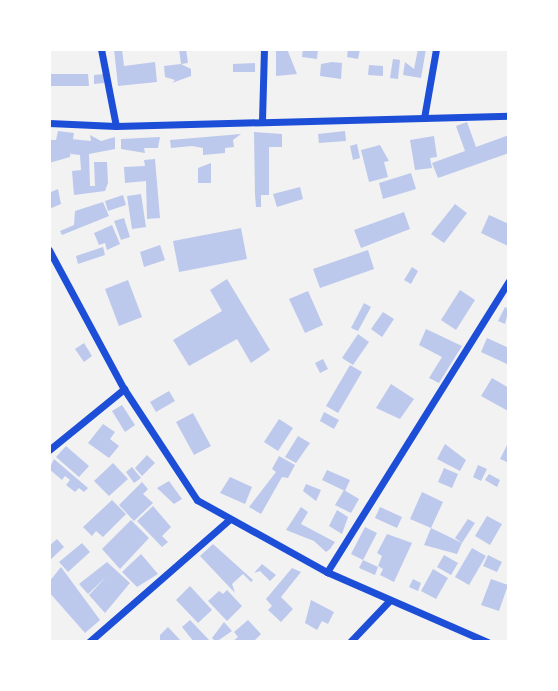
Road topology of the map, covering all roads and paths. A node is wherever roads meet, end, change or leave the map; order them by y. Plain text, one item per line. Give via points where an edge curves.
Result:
1 (101, 49) edge
2 (264, 49) edge
3 (436, 49) edge
4 (509, 116) edge
5 (425, 118) junction
6 (262, 120) junction
7 (49, 123) edge
8 (116, 126) junction
9 (49, 250) edge
10 (509, 281) edge
11 (124, 389) junction
12 (49, 450) edge
13 (229, 520) junction
14 (327, 572) junction
15 (390, 600) junction
16 (89, 642) edge
17 (350, 642) edge
18 (487, 642) edge

1 - 8 street
2 - 6 street
3 - 5 street
4 - 5 street
5 - 6 street
6 - 8 street
7 - 8 street
9 - 11 street
10 - 14 street
11 - 12 street
11 - 13 street via 190,491
13 - 14 street
13 - 16 street
14 - 15 street
15 - 17 street
15 - 18 street

